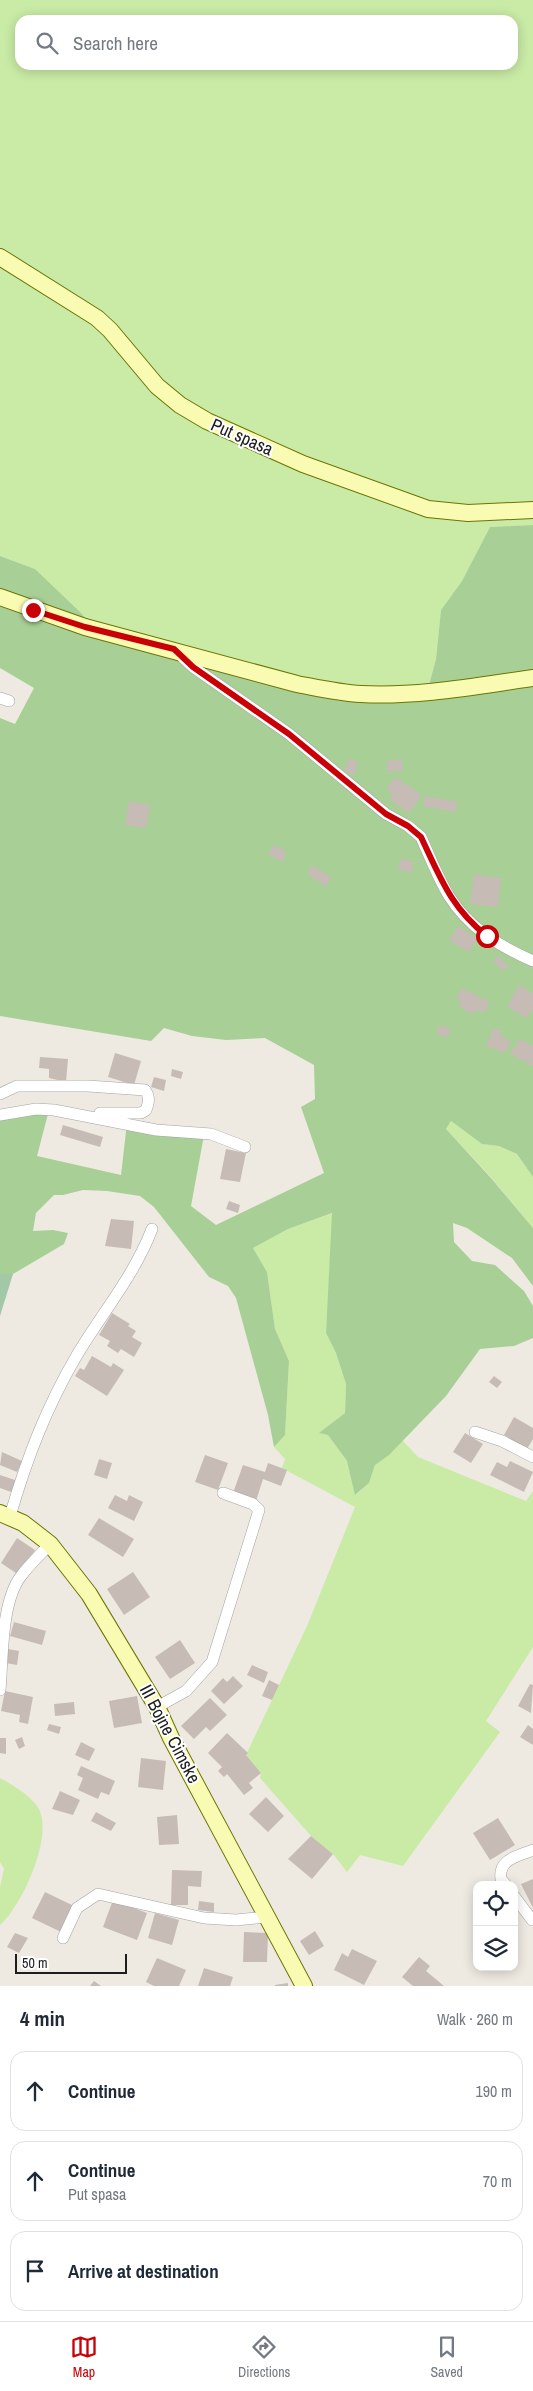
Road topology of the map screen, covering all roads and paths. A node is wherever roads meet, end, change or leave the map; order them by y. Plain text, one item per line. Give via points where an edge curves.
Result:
1 (0, 257) edge
2 (533, 510) edge
3 (0, 597) edge
4 (174, 649) junction
5 (533, 678) edge
6 (533, 961) edge
7 (0, 1094) edge
8 (81, 1114) junction
9 (0, 1115) edge
10 (245, 1147) dead end
11 (152, 1229) dead end
12 (475, 1432) dead end
13 (533, 1456) edge
14 (223, 1492) dead end
15 (5, 1514) edge
16 (50, 1544) junction
17 (0, 1690) edge
18 (157, 1707) junction
19 (533, 1850) edge
20 (503, 1881) edge
21 (518, 1901) edge
22 (267, 1917) junction
23 (532, 1920) dead end
24 (63, 1938) dead end
25 (304, 1986) edge

1 - 2 street, Put spasa via 96,318 157,386 207,421 303,464 428,509 468,513
3 - 4 street via 85,627
4 - 5 street via 297,684 360,694 398,694
4 - 6 street via 193,667 289,734 386,814 416,832 449,896 471,923 503,948
7 - 8 street via 17,1086 88,1086 144,1090 148,1094 146,1110 140,1113
8 - 9 street via 36,1109
8 - 10 street via 156,1130 211,1134
11 - 15 street via 134,1269 77,1355 51,1402
12 - 13 street
14 - 18 street via 253,1504 259,1510 223,1630 212,1662 186,1691
15 - 16 street, III Bojne Cimske
16 - 17 street via 20,1577 13,1592 7,1614
16 - 18 street, III Bojne Cimske via 89,1594
18 - 22 street, III Bojne Cimske
19 - 20 street via 502,1866
21 - 23 street
22 - 24 street via 236,1920 204,1918 98,1894 77,1908
22 - 25 street, III Bojne Cimske

